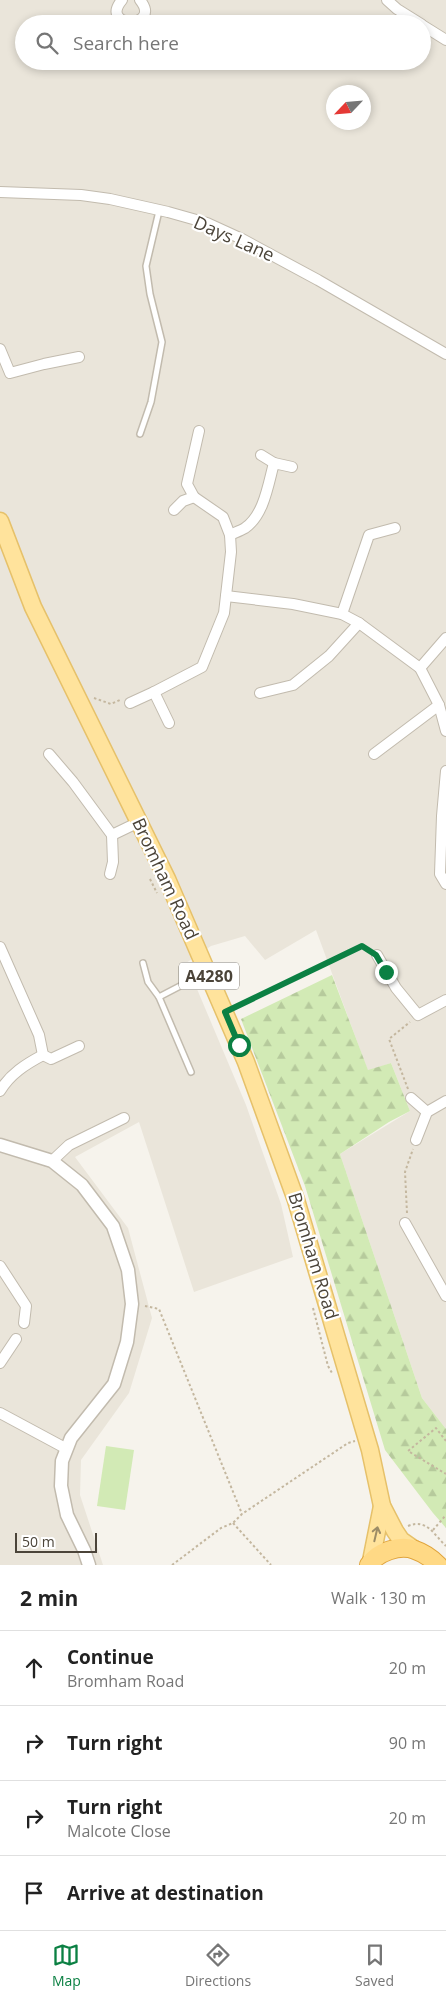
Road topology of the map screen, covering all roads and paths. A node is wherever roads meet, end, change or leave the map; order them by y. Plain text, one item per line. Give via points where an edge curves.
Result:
1 (140, 0) edge
2 (387, 0) edge
3 (119, 1) edge
4 (119, 15) edge
5 (143, 15) edge
6 (407, 15) edge
7 (431, 30) edge
8 (446, 40) edge
9 (0, 192) edge
10 (159, 210) junction
11 (0, 349) edge
12 (446, 354) edge
13 (79, 358) dead end
14 (199, 431) dead end
15 (140, 434) dead end
16 (261, 455) dead end
17 (274, 463) junction
18 (292, 466) dead end
19 (194, 496) junction
20 (174, 510) dead end
21 (0, 521) edge
22 (395, 528) dead end
23 (230, 534) junction
24 (226, 596) junction
25 (342, 614) junction
26 (359, 623) junction
27 (446, 638) edge
28 (420, 668) junction
29 (154, 692) junction
30 (260, 692) dead end
31 (89, 697) dead end
32 (130, 703) joint
33 (439, 705) junction
34 (169, 723) dead end
35 (446, 731) edge
36 (49, 754) dead end
37 (374, 754) dead end
38 (446, 771) edge
39 (138, 822) junction
40 (112, 835) junction
41 (110, 874) dead end
42 (443, 874) edge
43 (446, 884) edge
44 (0, 947) edge
45 (376, 955) joint
46 (143, 962) dead end
47 (208, 972) junction
48 (159, 997) junction
49 (446, 1000) edge
50 (225, 1012) junction
51 (418, 1015) junction
52 (79, 1046) dead end
53 (43, 1055) junction
54 (190, 1072) dead end
55 (0, 1091) edge
56 (411, 1098) joint
57 (446, 1101) edge
58 (427, 1112) junction
59 (124, 1118) dead end
60 (416, 1140) joint
61 (0, 1144) edge
62 (52, 1161) junction
63 (405, 1223) joint
64 (0, 1266) edge
65 (446, 1296) edge
66 (132, 1304) junction
67 (24, 1323) dead end
68 (16, 1339) dead end
69 (0, 1363) edge
70 (0, 1413) edge
71 (357, 1441) dead end
72 (446, 1441) edge
73 (67, 1449) junction
74 (446, 1474) edge
75 (382, 1506) junction
76 (242, 1514) junction
77 (446, 1515) edge
78 (233, 1523) junction
79 (408, 1526) dead end
80 (433, 1531) junction
81 (446, 1546) edge
82 (414, 1549) junction
83 (438, 1562) edge
84 (370, 1563) edge
85 (89, 1565) edge
86 (172, 1565) edge
87 (271, 1565) edge

1 - 5 street via 144,6
2 - 6 street
3 - 4 street
7 - 8 street
9 - 10 street, Days Lane via 110,199
10 - 12 street, Days Lane via 207,223 242,239
10 - 15 lane via 146,266 162,342 151,402
11 - 13 street via 10,373
14 - 19 street via 188,484
16 - 17 street
17 - 18 street
17 - 23 street via 256,516 244,529
19 - 20 street
19 - 23 street via 223,517
21 - 39 main road, Bromham Road / A4280 via 33,607
22 - 25 street via 368,535
23 - 24 street
24 - 25 street
24 - 29 street via 224,613 202,667
25 - 26 street
26 - 28 street
26 - 30 street via 329,656 293,685
27 - 28 street
28 - 33 street
29 - 32 street
29 - 34 street
31 - 32 path via 111,704 127,697
33 - 35 street
33 - 37 street
36 - 40 street
38 - 42 street via 442,816
39 - 40 street
39 - 47 main road, Bromham Road / A4280
40 - 41 street
42 - 43 street
44 - 53 street via 39,1035
45 - 50 path via 362,946
45 - 51 street via 396,988
46 - 48 lane via 148,982
47 - 48 lane
47 - 50 main road, Bromham Road / A4280
48 - 54 lane
49 - 51 street
50 - 75 main road, Bromham Road / A4280 via 296,1200 370,1450
51 - 56 path via 389,1039
52 - 53 street via 51,1060
53 - 55 street via 6,1080
56 - 58 street
57 - 58 street
58 - 60 street
59 - 62 street via 69,1145
60 - 63 path via 405,1172
61 - 62 street
62 - 66 street via 82,1185 113,1226 128,1270
63 - 65 street
64 - 67 street via 26,1306
66 - 73 street via 127,1342 114,1384 71,1438
66 - 76 path via 158,1309
68 - 69 street
70 - 73 street
71 - 76 path via 348,1443
72 - 74 path via 436,1428 408,1452
73 - 85 street via 62,1461 61,1486 67,1515
75 - 82 main road, Bromham Road / A4280 via 401,1540
84 -> 75 main road, Bromham Road / A4280
76 - 78 path
77 - 80 path
78 - 86 path
78 - 87 path
79 - 80 path via 423,1524
80 - 81 path
82 - 83 highway
82 - 84 highway via 381,1553

